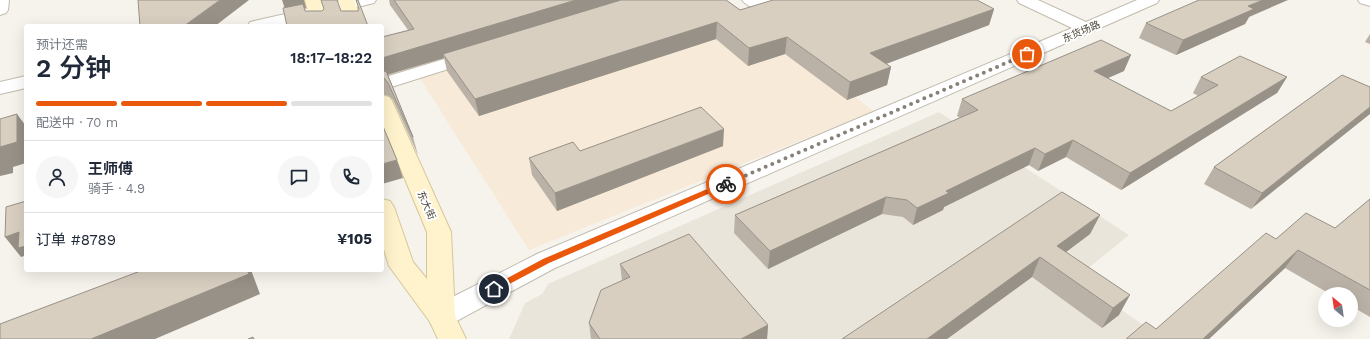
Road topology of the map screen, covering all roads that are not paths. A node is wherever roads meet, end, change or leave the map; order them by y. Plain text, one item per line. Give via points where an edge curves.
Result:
1 (2, 0) edge
2 (368, 0) edge
3 (750, 0) edge
4 (769, 0) edge
5 (1025, 0) edge
6 (1151, 0) edge
7 (1366, 0) edge
8 (1370, 1) edge
9 (346, 2) edge
10 (0, 10) edge
11 (316, 13) edge
12 (265, 24) edge
13 (354, 24) edge
14 (1086, 28) junction
15 (487, 51) edge
16 (24, 82) edge
17 (384, 83) edge
18 (0, 88) edge
19 (384, 106) edge
20 (384, 213) edge
21 (446, 327) edge

1 - 10 street
2 - 9 street
3 - 4 street via 756,4
5 - 14 street
6 - 14 street, 东货场路
7 - 8 street
9 - 11 street
9 - 13 main road
11 - 12 street
14 - 21 street, 东货场路 via 546,261
15 - 17 street
16 - 18 street
19 - 21 main road, 东大街 via 439,232
20 - 21 main road via 402,266

